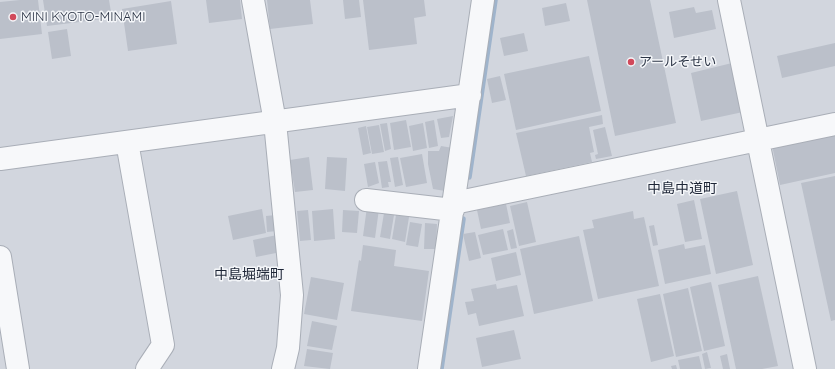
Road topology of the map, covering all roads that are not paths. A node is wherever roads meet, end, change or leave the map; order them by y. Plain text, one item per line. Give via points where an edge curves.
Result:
1 (253, 0) edge
2 (483, 0) edge
3 (729, 0) edge
4 (470, 95) junction
5 (275, 122) junction
6 (835, 124) edge
7 (759, 139) junction
8 (127, 142) junction
9 (0, 159) edge
10 (366, 200) dead end
11 (454, 206) junction
12 (0, 257) edge
13 (18, 369) edge
14 (147, 369) edge
15 (283, 369) edge
16 (429, 369) edge
17 (805, 369) edge

1 - 5 street
2 - 4 street
3 - 7 street
4 - 5 street
4 - 11 street
5 - 8 street
5 - 15 street via 292,295 288,348
6 - 7 street
7 - 11 street
7 - 17 street
8 - 9 street
8 - 14 street via 163,346
10 - 11 street
11 - 16 street
12 - 13 street

